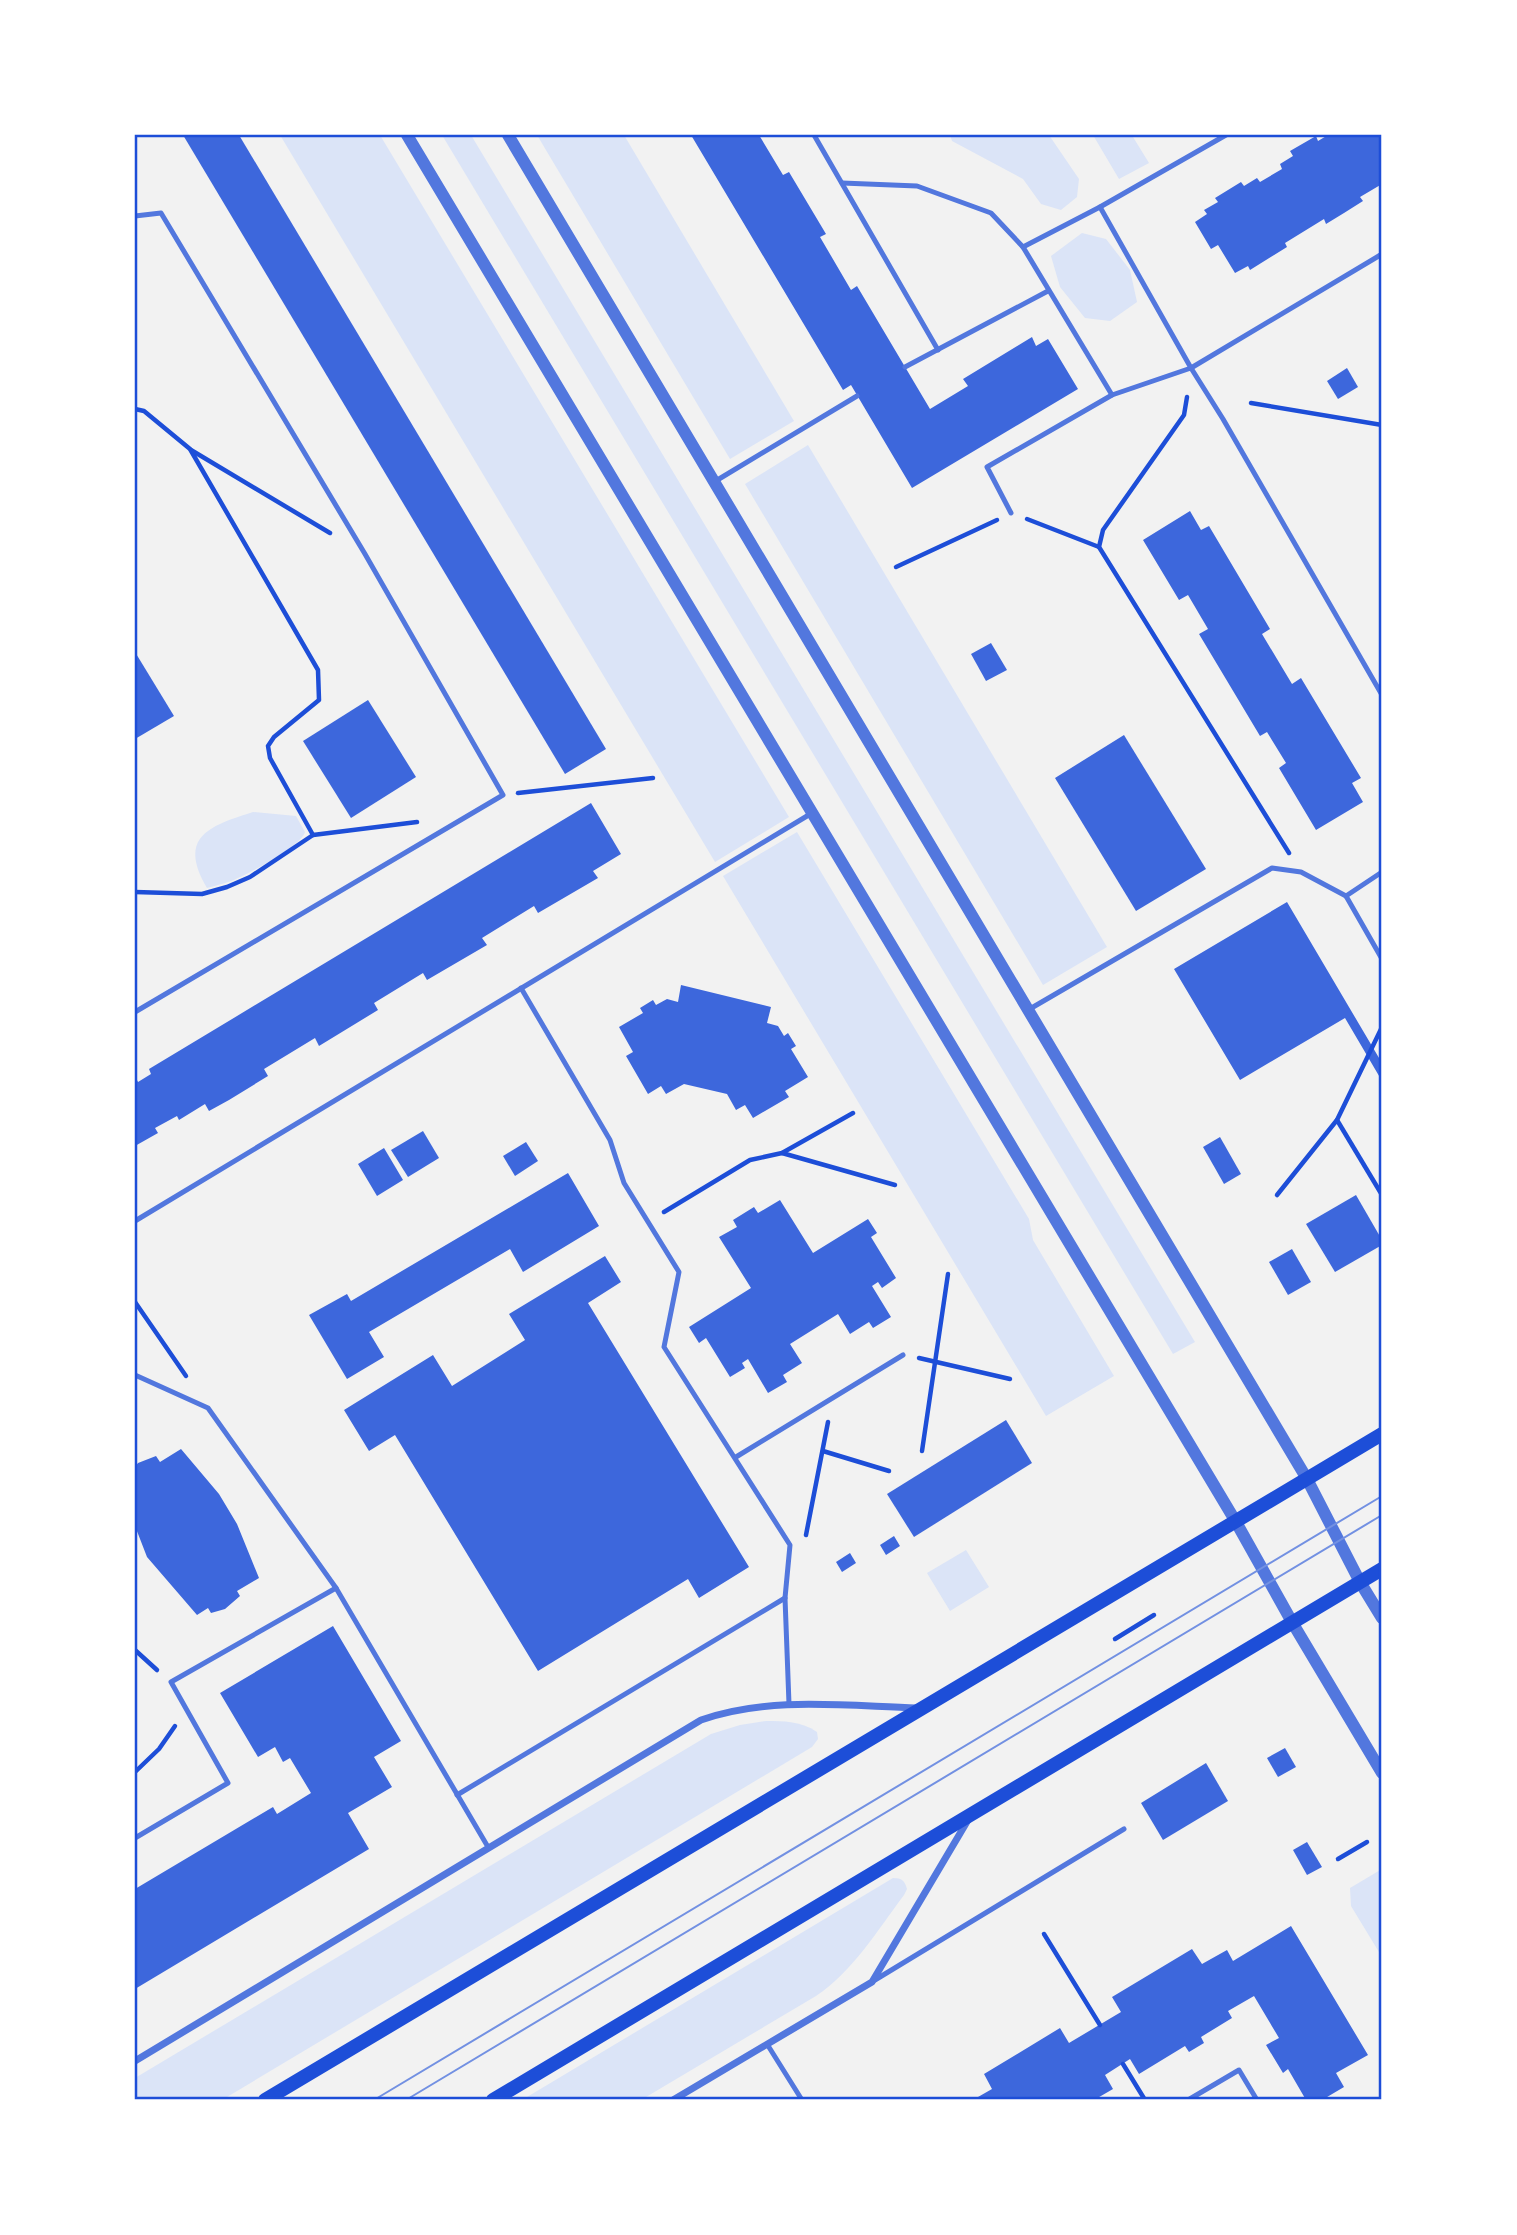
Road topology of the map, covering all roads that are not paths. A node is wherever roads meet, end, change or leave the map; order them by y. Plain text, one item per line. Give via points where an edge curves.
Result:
1 (407, 135) edge
2 (508, 135) edge
3 (814, 135) edge
4 (1226, 135) edge
5 (842, 183) junction
6 (1100, 207) junction
7 (135, 216) edge
8 (1023, 247) junction
9 (1382, 254) edge
10 (1048, 291) junction
11 (938, 350) junction
12 (905, 367) dead end
13 (1191, 368) junction
14 (1112, 395) junction
15 (857, 396) dead end
16 (714, 482) junction
17 (1011, 513) road end
18 (1382, 695) edge
19 (813, 813) junction
20 (1382, 872) edge
21 (1346, 896) junction
22 (1382, 959) edge
23 (521, 988) junction
24 (1028, 1010) junction
25 (135, 1012) edge
26 (135, 1221) edge
27 (903, 1355) road end
28 (135, 1375) edge
29 (1382, 1434) edge
30 (736, 1457) junction
31 (1307, 1479) junction
32 (1236, 1522) junction
33 (1382, 1569) edge
34 (1360, 1582) junction
35 (336, 1588) junction
36 (785, 1598) junction
37 (1382, 1618) edge
38 (1292, 1622) junction
39 (789, 1704) junction
40 (921, 1708) junction
41 (1382, 1773) edge
42 (457, 1795) junction
43 (971, 1815) junction
44 (1124, 1829) dead end
45 (135, 1838) edge
46 (488, 1847) junction
47 (872, 1982) junction
48 (767, 2044) junction
49 (135, 2061) edge
50 (265, 2100) edge
51 (493, 2100) edge
52 (673, 2100) edge
53 (802, 2100) edge
54 (1188, 2100) edge
55 (1257, 2100) edge

1 - 19 street
2 - 16 street
3 - 5 lane
4 - 6 lane
5 - 8 lane via 917,186 991,213
5 - 11 lane
6 - 8 lane
6 - 13 lane
7 - 25 lane via 161,213 503,795
8 - 10 lane
9 - 13 lane
10 - 11 lane
10 - 14 lane
11 - 12 lane
13 - 14 lane
13 - 18 lane
14 - 17 lane via 987,467
15 - 16 lane
16 - 24 street
19 - 23 lane
19 - 32 street
20 - 21 lane
21 - 22 lane
21 - 24 lane via 1301,872 1272,868
23 - 26 lane
23 - 30 lane via 610,1140 624,1183 679,1272 663,1347
24 - 31 street
27 - 30 lane
28 - 35 lane via 208,1408
29 - 31 main road
30 - 36 lane via 790,1545
31 - 32 main road
31 - 34 street
32 - 38 street
32 - 40 main road
33 - 34 main road
34 - 37 street
34 - 38 main road
35 - 42 lane
35 - 45 lane via 171,1682 228,1783
36 - 39 lane
36 - 42 lane
38 - 41 street
38 - 43 main road
39 - 40 street
39 - 46 street via 729,1710 701,1720
40 - 50 main road
42 - 46 lane
43 - 47 street
43 - 51 main road
44 - 47 lane
46 - 49 street
47 - 48 street
48 - 52 street
48 - 53 lane
54 - 55 lane via 1239,2070

